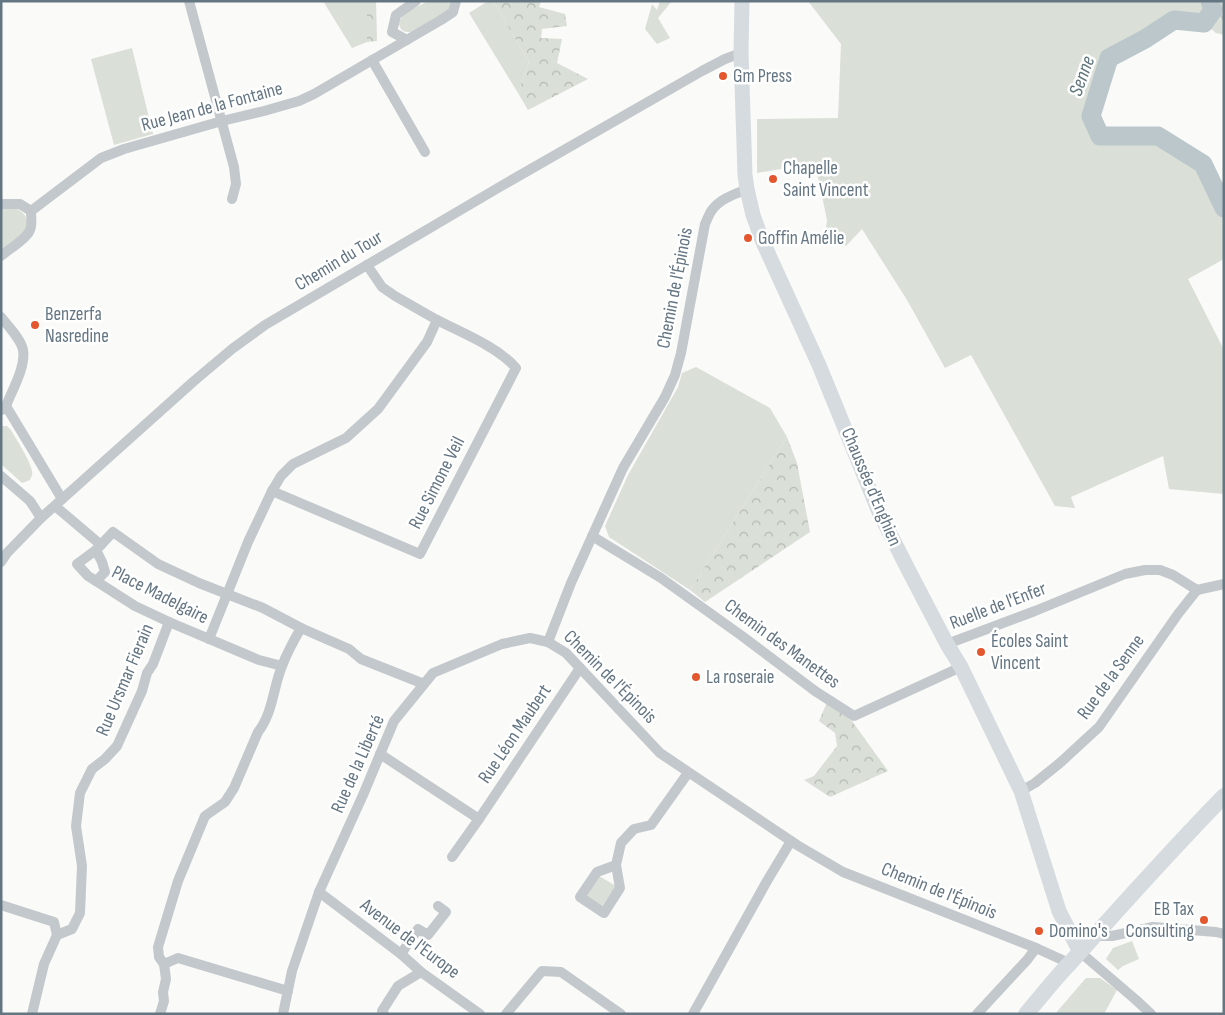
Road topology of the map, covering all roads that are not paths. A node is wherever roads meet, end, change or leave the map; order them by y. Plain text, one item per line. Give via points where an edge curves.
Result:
1 (189, 1) edge
2 (416, 1) edge
3 (456, 1) edge
4 (742, 1) edge
5 (407, 40) junction
6 (741, 53) junction
7 (372, 60) junction
8 (222, 121) junction
9 (425, 152) dead end
10 (747, 189) junction
11 (232, 199) dead end
12 (1, 204) edge
13 (31, 211) junction
14 (1, 256) edge
15 (367, 265) junction
16 (1, 317) edge
17 (438, 320) junction
18 (3, 409) edge
19 (1, 476) edge
20 (272, 491) junction
21 (58, 503) junction
22 (41, 518) junction
23 (592, 536) junction
24 (99, 547) junction
25 (1, 562) edge
26 (96, 581) junction
27 (1224, 584) edge
28 (1198, 590) junction
29 (228, 594) junction
30 (170, 622) junction
31 (301, 628) junction
32 (209, 639) junction
33 (548, 642) junction
34 (947, 644) junction
35 (282, 666) junction
36 (961, 667) junction
37 (580, 668) junction
38 (424, 684) junction
39 (380, 754) junction
40 (688, 773) junction
41 (1021, 791) junction
42 (1224, 796) edge
43 (480, 819) junction
44 (791, 841) junction
45 (452, 857) dead end
46 (616, 865) junction
47 (319, 892) junction
48 (1, 905) edge
49 (438, 906) dead end
50 (1224, 934) edge
51 (57, 935) junction
52 (1094, 936) junction
53 (1036, 948) junction
54 (401, 954) junction
55 (1075, 957) junction
56 (161, 960) junction
57 (421, 972) junction
58 (288, 991) junction
59 (32, 1014) edge
60 (160, 1014) edge
61 (283, 1014) edge
62 (384, 1014) edge
63 (480, 1014) edge
64 (506, 1014) edge
65 (622, 1014) edge
66 (693, 1014) edge
67 (977, 1014) edge
68 (1026, 1014) edge
69 (1151, 1014) edge

1 - 8 street
2 - 5 street via 396,15 392,32
3 - 5 street, Rue Jean de la Fontaine via 453,12
4 - 6 main road, Chaussée d'Enghien
5 - 7 street, Rue Jean de la Fontaine
6 - 10 main road, Chaussée d'Enghien
6 - 15 street, Chemin du Tour via 693,76
7 - 8 street, Rue Jean de la Fontaine via 300,101
7 - 9 street
8 - 11 street via 234,167 236,184
8 - 13 street, Rue Jean de la Fontaine via 101,158
10 - 23 street, Chemin de l'Épinois via 711,210 705,224 675,375 623,468
10 - 34 main road, Chaussée d'Enghien via 762,240 819,365 879,512
12 - 13 street via 20,204
13 - 14 street via 30,231
15 - 17 street via 382,287
15 - 21 street, Chemin du Tour via 265,325 232,349
16 - 18 street via 23,349 23,364
17 - 20 street via 427,342 378,409 346,438 293,464
17 - 20 street, Rue Simone Veil via 499,352 516,368 420,554
18 - 21 street
19 - 22 street via 30,501
20 - 29 street
21 - 22 street, Chemin du Tour
21 - 24 street
22 - 25 street, Chemin du Tour
23 - 33 street, Chemin de l'Épinois
23 - 36 street, Chemin des Manettes via 661,578 814,692 854,716
24 - 26 street, Place Madelgaire via 105,572
24 - 26 street, Place Madelgaire via 77,564
24 - 29 street, Place Madelgaire via 112,532 158,564
26 - 30 street, Place Madelgaire via 135,606
27 - 28 street
28 - 34 street, Ruelle de l'Enfer via 1160,570 1124,574
28 - 41 street, Rue de la Senne via 1099,727 1061,762
29 - 31 street, Place Madelgaire
29 - 32 street, Place Madelgaire
30 - 32 street, Place Madelgaire
30 - 51 street, Rue Ursmar Fierain via 117,746 92,769 80,793 76,826 82,866 80,913 72,929
31 - 35 street
31 - 38 street, Place Madelgaire via 349,649 361,659
32 - 35 street, Place Madelgaire via 258,660
33 - 37 street, Chemin de l'Épinois via 566,653
33 - 38 street, Rue de la Liberté via 530,638 502,644 433,673
34 - 36 main road, Chaussée d'Enghien
35 - 56 street via 272,705 234,788 225,802 205,816 181,873 158,947
36 - 41 main road, Chaussée d'Enghien
37 - 40 street, Chemin de l'Épinois via 660,753
37 - 43 street, Rue Léon Maubert
38 - 39 street, Rue de la Liberté via 394,722
39 - 43 street
39 - 47 street, Rue de la Liberté
40 - 44 street, Chemin de l'Épinois
40 - 46 street via 651,825 634,829 622,843
41 - 55 main road, Chaussée d'Enghien
42 - 52 main road
43 - 45 street, Rue Léon Maubert
44 - 53 street, Chemin de l'Épinois via 843,872
44 - 66 street
46 - 46 street via 597,872 580,896 604,913 620,888
47 - 54 street, Avenue de l'Europe
47 - 58 street, Rue de la Liberté
48 - 51 street via 54,922
49 - 54 street via 446,912 428,934 418,929
50 - 52 street via 1153,927 1112,936
51 - 59 street via 44,964
52 - 55 main road
53 - 55 street, Chemin de l'Épinois
53 - 67 street
54 - 57 street, Avenue de l'Europe
55 - 68 main road
55 - 69 street, Chemin de l'Épinois
56 - 58 street via 178,958
56 - 60 street via 166,979
57 - 62 street via 398,986 382,1011
57 - 63 street, Avenue de l'Europe
58 - 61 street, Rue de la Liberté
64 - 65 street via 542,971 561,972

